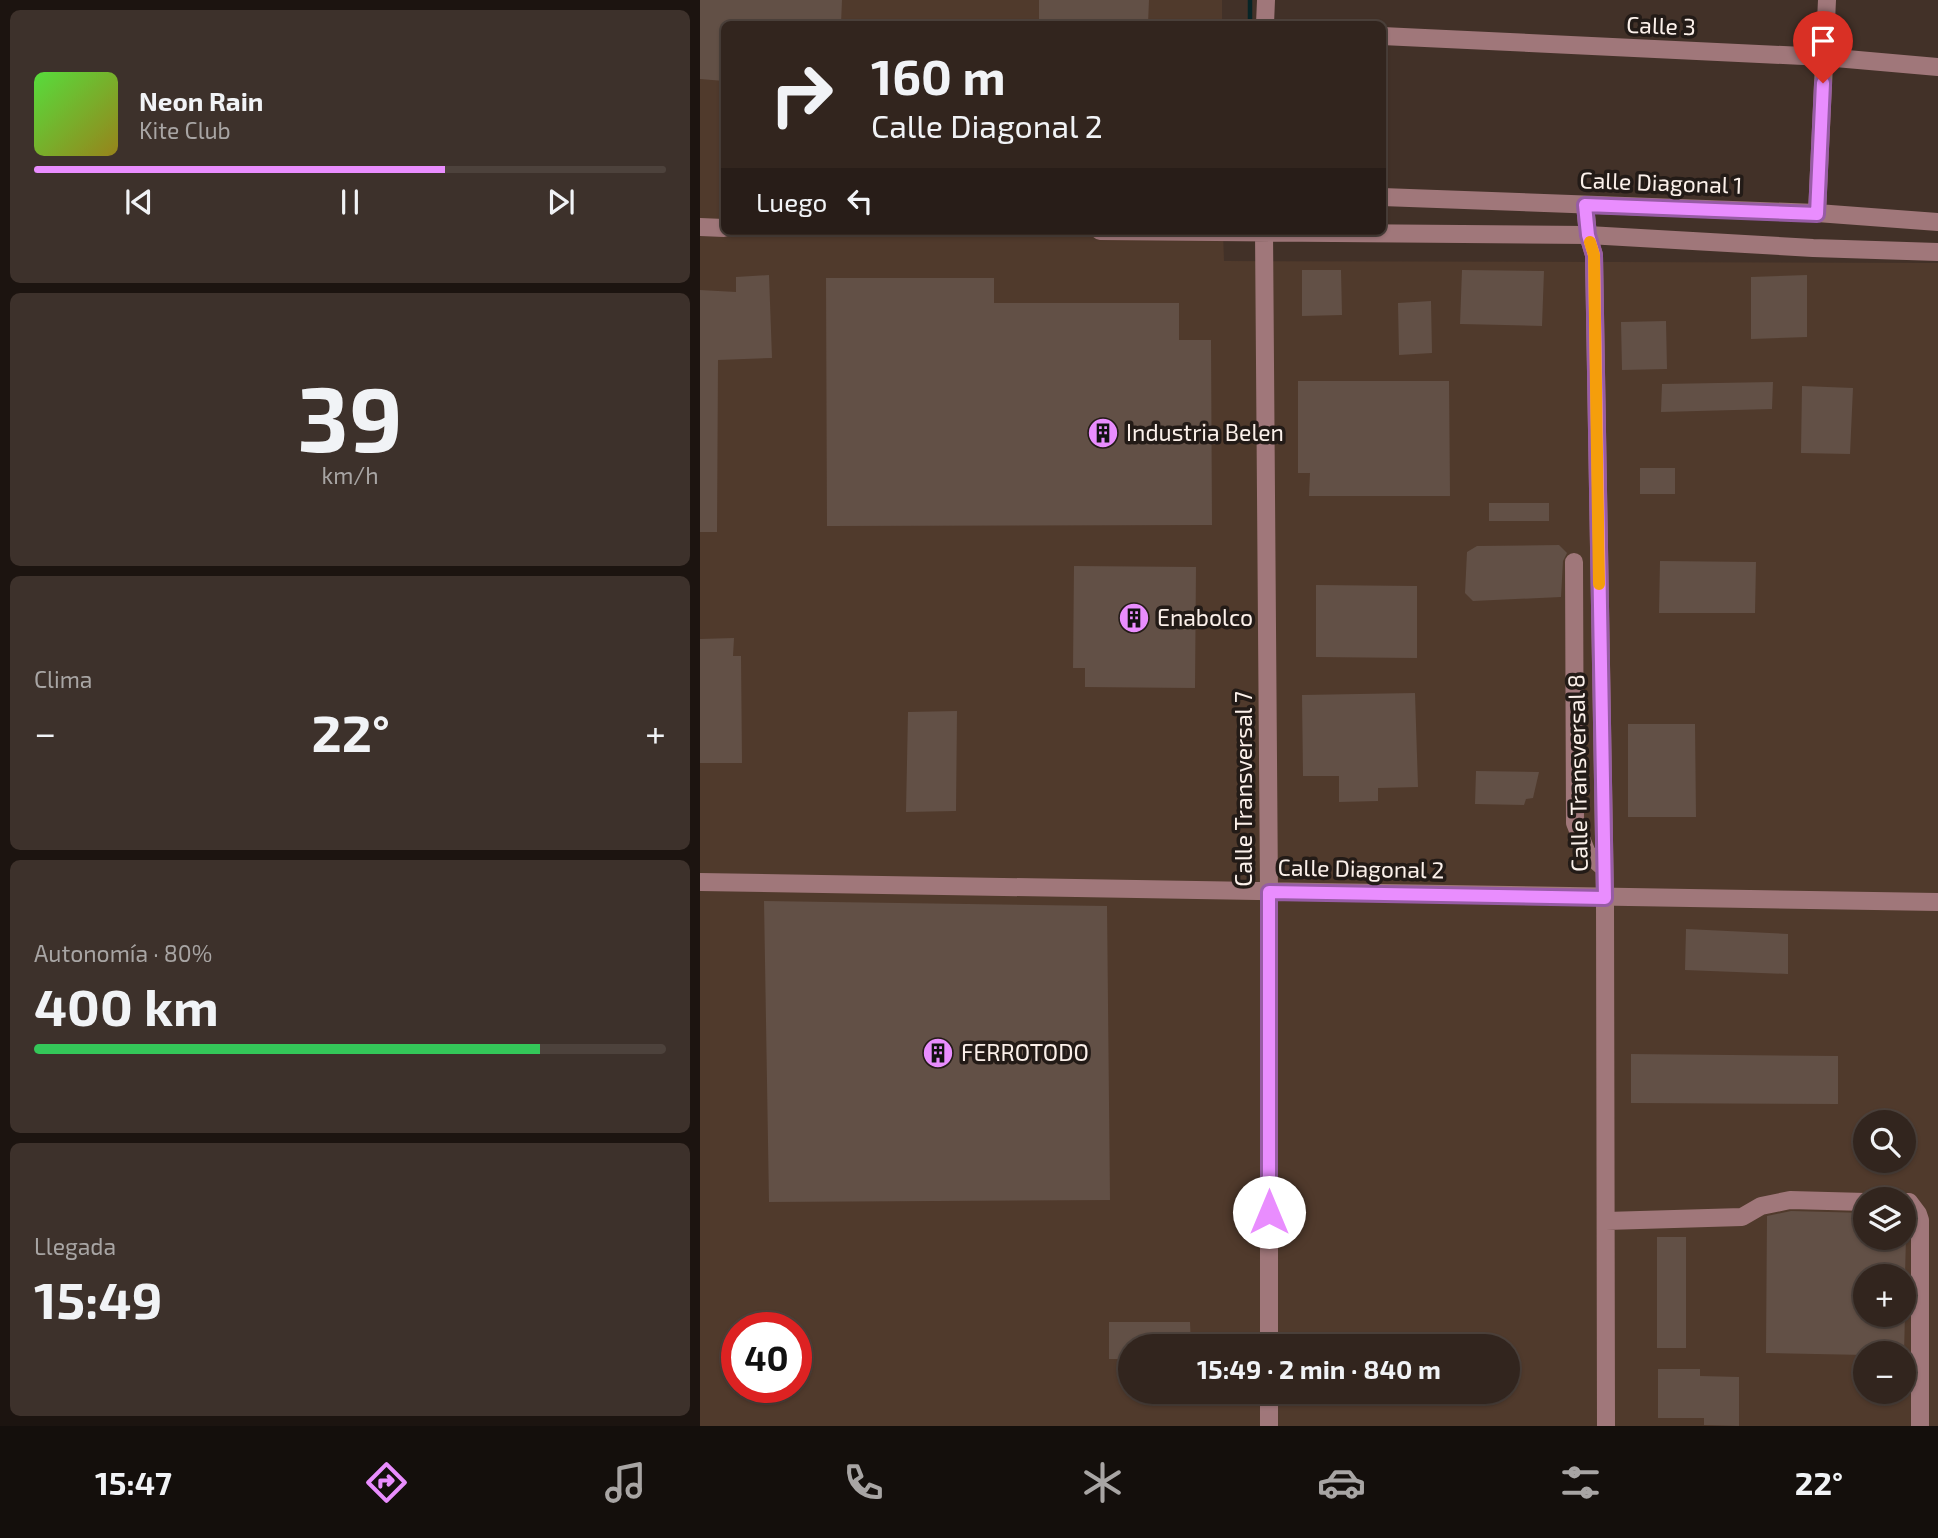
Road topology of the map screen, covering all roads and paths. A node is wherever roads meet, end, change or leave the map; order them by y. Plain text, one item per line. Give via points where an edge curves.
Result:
1 (1266, 0) edge
2 (1827, 0) edge
3 (1265, 21) edge
4 (1386, 36) edge
5 (1824, 57) junction
6 (1938, 67) edge
7 (1386, 197) edge
8 (1585, 205) junction
9 (1817, 214) junction
10 (1938, 222) edge
11 (700, 227) edge
12 (721, 228) edge
13 (1386, 233) edge
14 (1264, 235) edge
15 (1588, 235) junction
16 (1938, 252) edge
17 (1574, 562) dead end
18 (1604, 868) junction
19 (700, 882) edge
20 (1269, 892) junction
21 (1605, 898) junction
22 (1938, 902) edge
23 (1853, 1202) edge
24 (1916, 1211) edge
25 (1606, 1221) junction
26 (1269, 1334) edge
27 (1269, 1404) edge
28 (1269, 1426) edge
29 (1606, 1426) edge
30 (1920, 1426) edge

1 - 3 street
2 - 5 street
4 - 5 street, Calle 3
5 - 6 street, Calle 3
5 - 9 street
7 - 8 street, Calle Diagonal 1
8 - 9 street, Calle Diagonal 1
8 - 15 street, Calle Transversal 8
9 - 10 street, Calle Diagonal 1
11 - 12 street
13 - 15 street
14 - 20 street, Calle Transversal 7
15 - 16 street
15 - 18 street, Calle Transversal 8 via 1594,255
17 - 18 street via 1575,822 1587,853
18 - 21 street, Calle Transversal 8
19 - 20 street, Calle Diagonal 2
20 - 21 street, Calle Diagonal 2
20 - 26 street, Calle Transversal 7
21 - 22 street, Calle Diagonal 2
21 - 25 street, Calle Transversal 8
23 - 25 street via 1790,1200 1761,1206 1742,1217
24 - 30 street via 1920,1220
25 - 29 street, Calle Transversal 8
27 - 28 street

